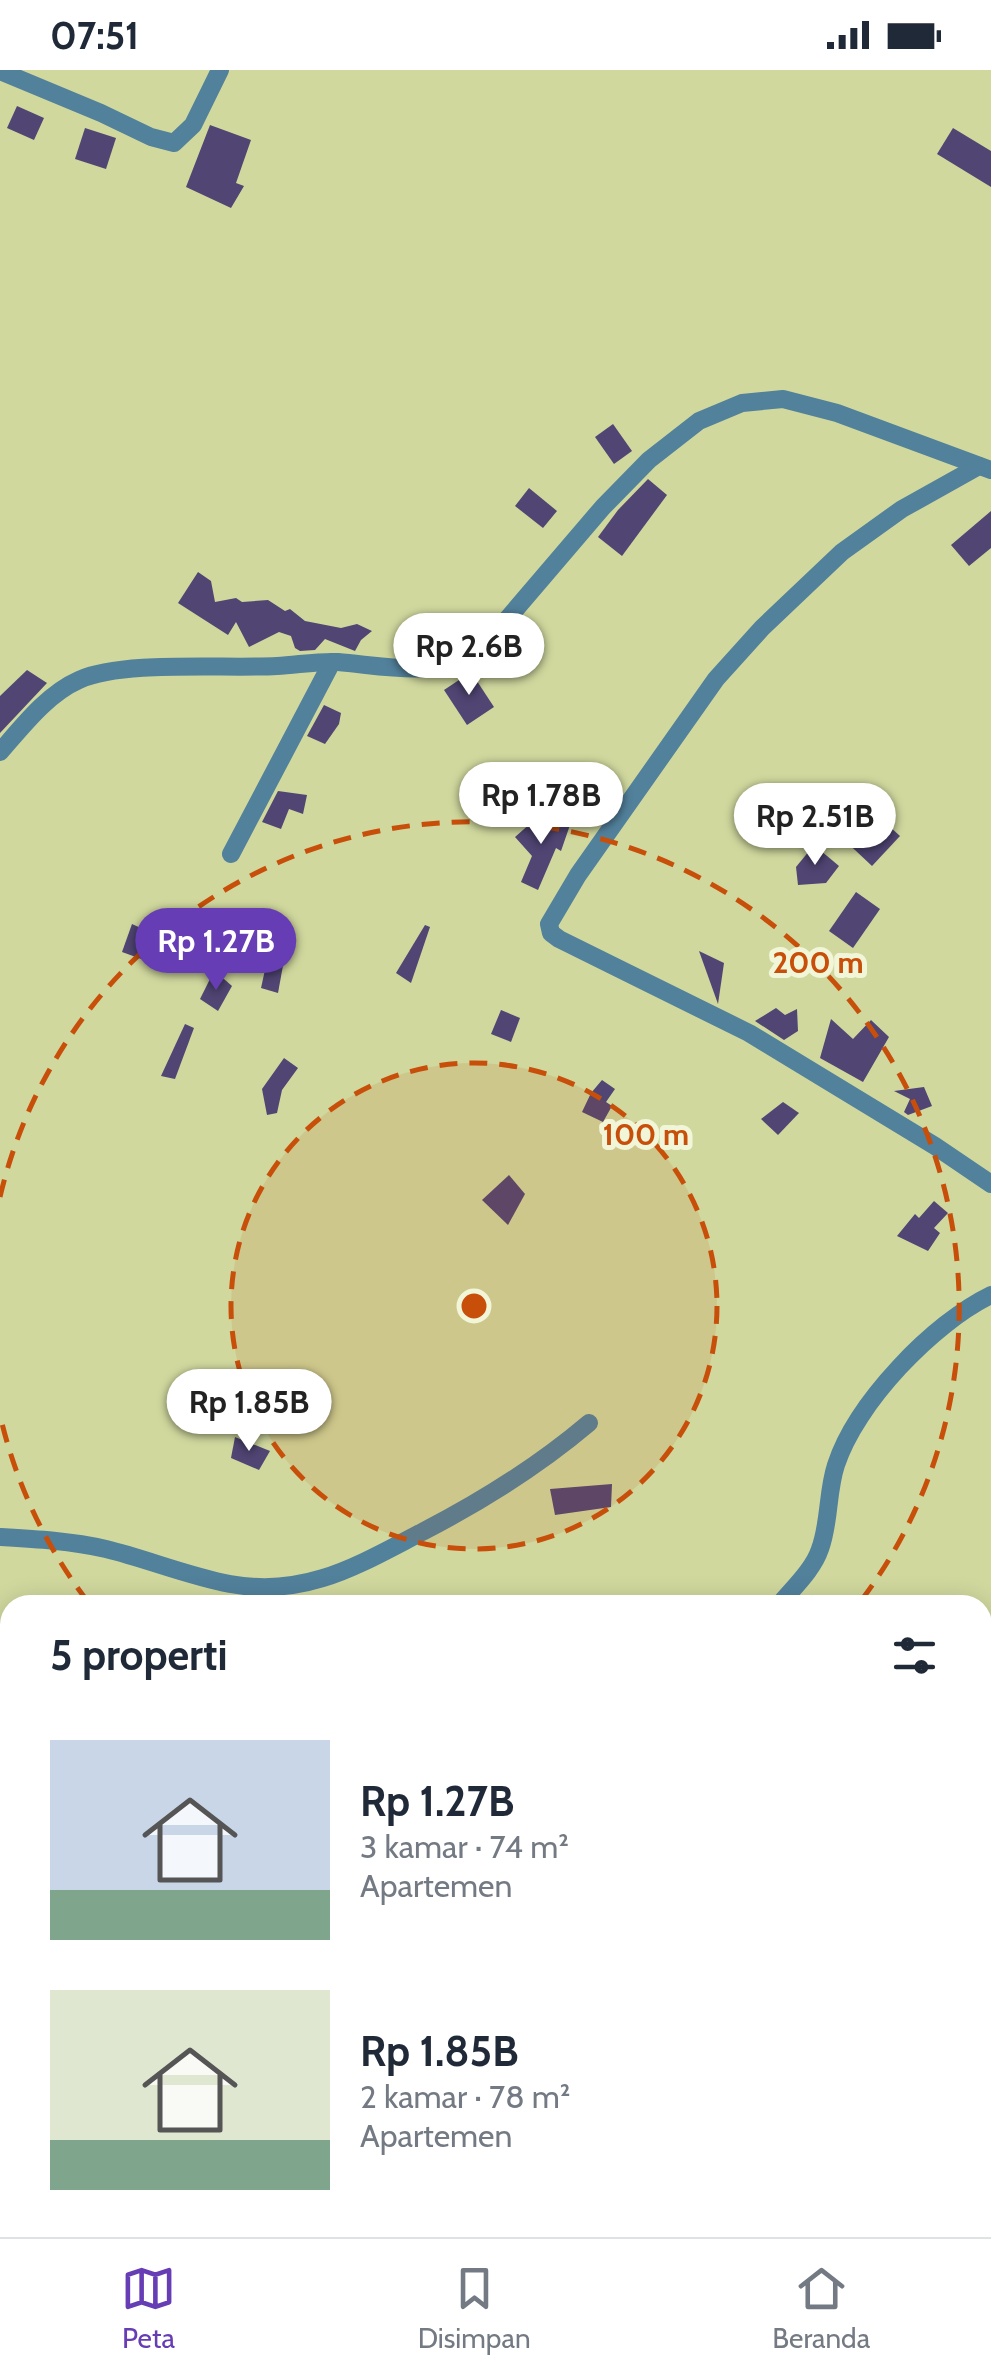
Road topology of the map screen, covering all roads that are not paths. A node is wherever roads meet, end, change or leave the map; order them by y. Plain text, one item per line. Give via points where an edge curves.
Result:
1 (220, 70) edge
2 (0, 71) edge
3 (985, 468) edge
4 (332, 662) junction
5 (0, 752) edge
6 (231, 854) dead end
7 (991, 1184) edge
8 (991, 1295) edge
9 (588, 1423) dead end
10 (0, 1537) edge
11 (787, 1595) edge

1 - 2 street via 193,125 174,143
3 - 4 street via 837,413 784,400 742,403 699,420 650,460 602,506 480,652 429,668
3 - 7 street via 902,508 842,552 762,628 716,679 549,924 559,938 749,1033
4 - 5 street via 140,669 80,680
4 - 6 street
8 - 11 street via 957,1316 876,1394 836,1464 820,1550
9 - 10 street via 471,1508 324,1579 232,1584 103,1548

